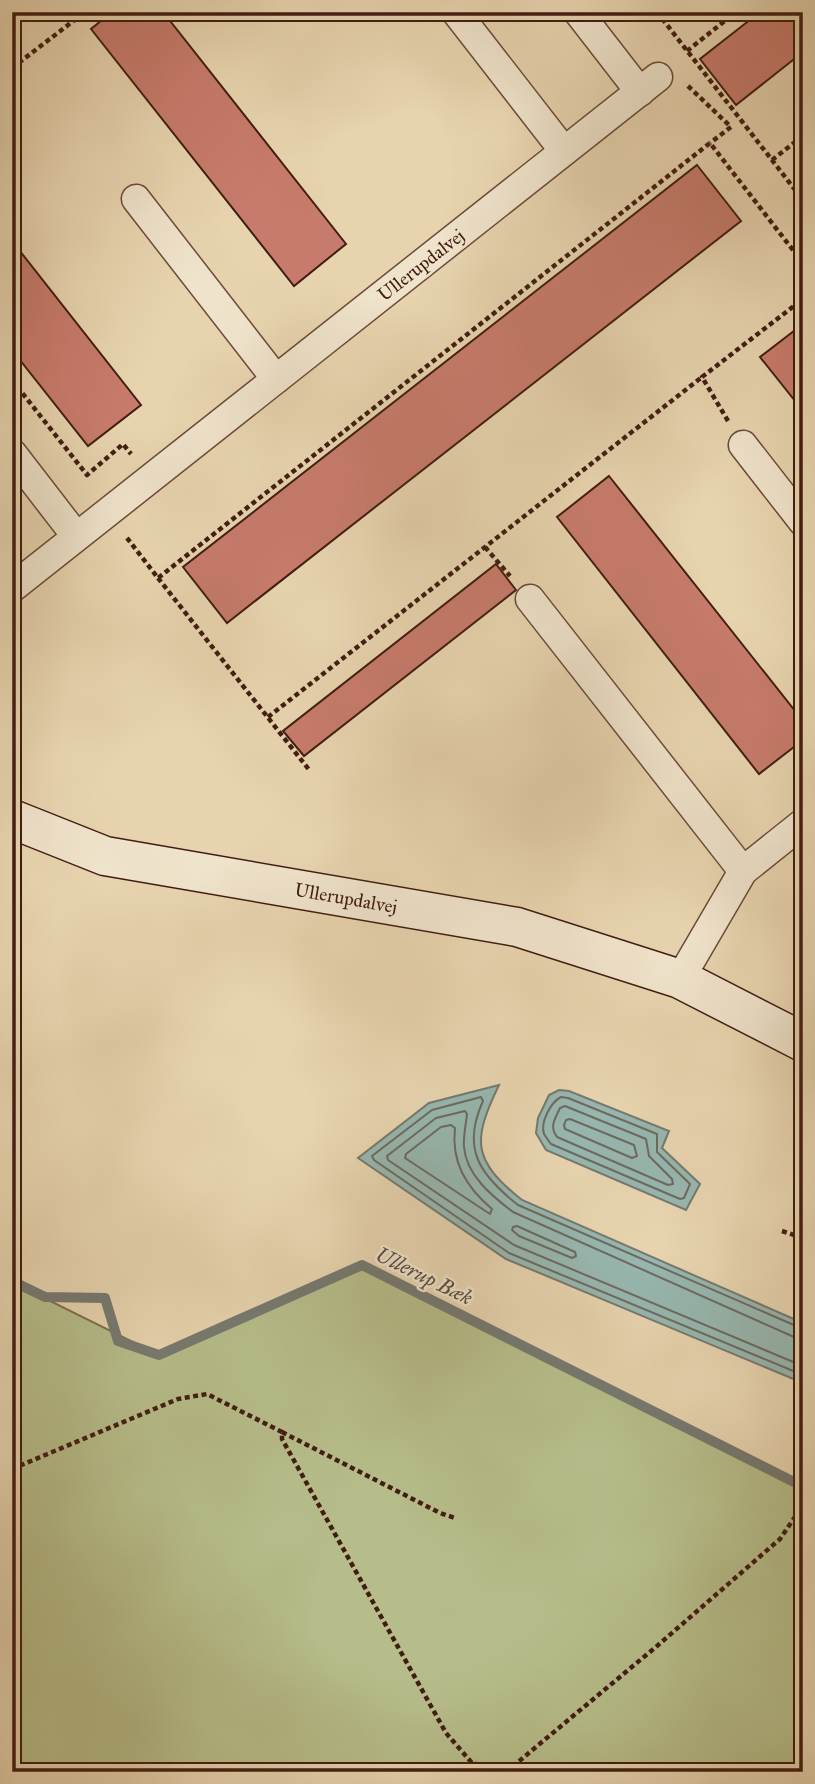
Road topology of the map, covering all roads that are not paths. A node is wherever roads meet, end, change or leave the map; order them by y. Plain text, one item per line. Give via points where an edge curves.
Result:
1 (456, 12) edge
2 (578, 12) edge
3 (564, 151) junction
4 (136, 199) dead end
5 (276, 379) junction
6 (743, 446) road end
7 (12, 453) edge
8 (803, 522) edge
9 (76, 536) junction
10 (12, 588) edge
11 (530, 599) road end
12 (12, 819) edge
13 (803, 823) edge
14 (743, 871) junction
15 (680, 979) junction
16 (803, 1042) edge

1 - 3 street
2 - 3 street, Ullerupdalvej via 649,84
3 - 5 street, Ullerupdalvej
4 - 5 street
5 - 9 street, Ullerupdalvej
6 - 8 street
7 - 9 street
9 - 10 street, Ullerupdalvej
11 - 14 street
12 - 15 street, Ullerupdalvej via 105,856 517,927
13 - 14 street
14 - 15 street
15 - 16 street, Ullerupdalvej

